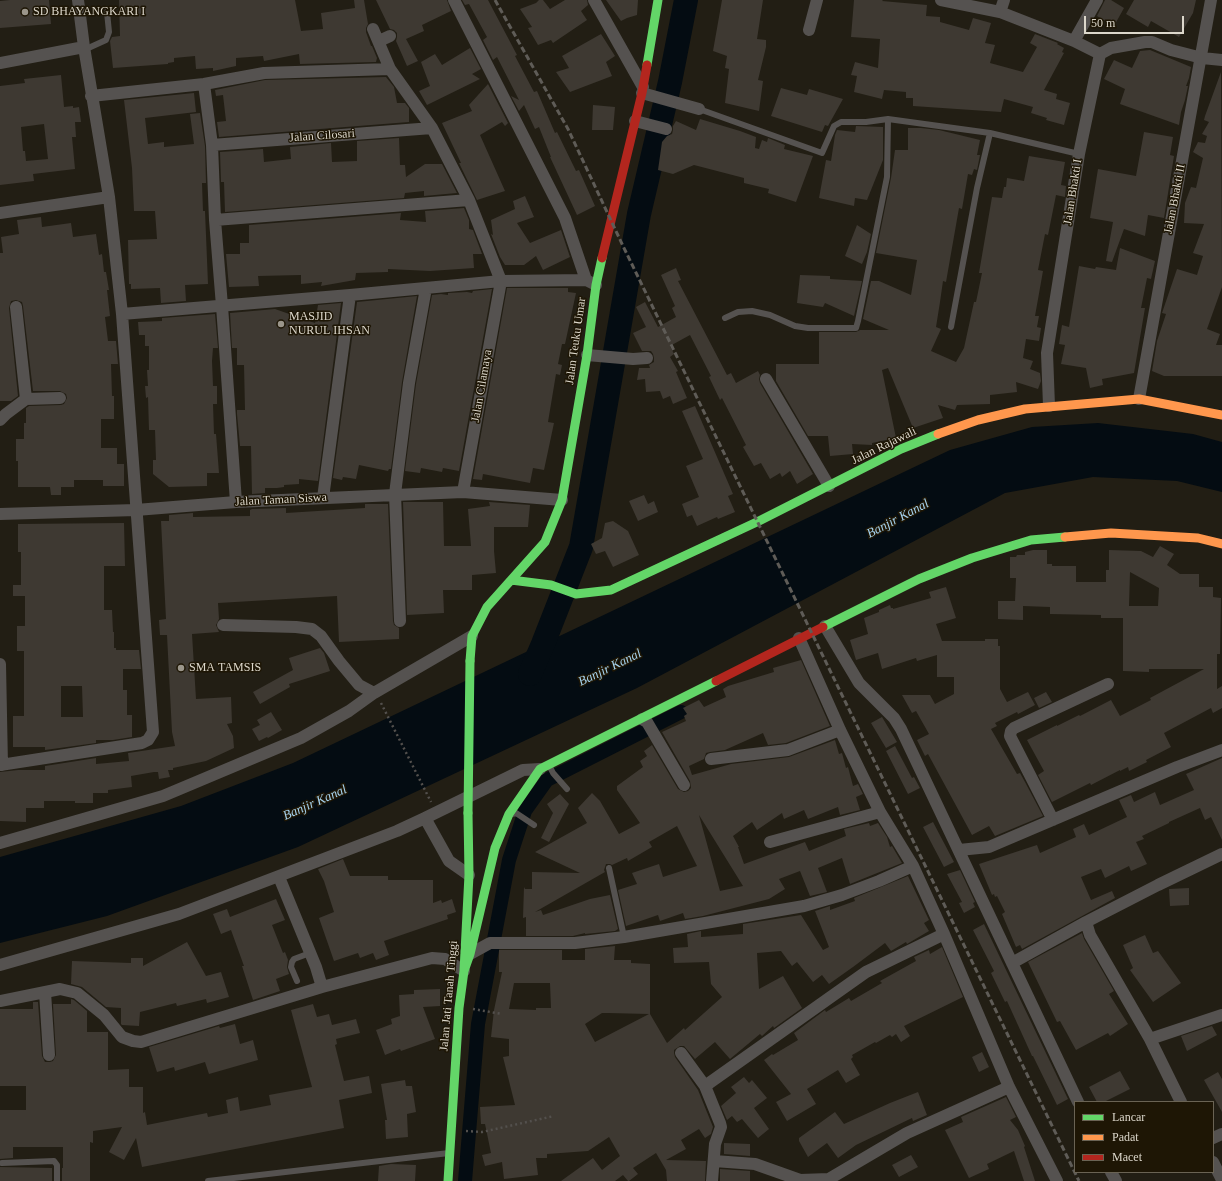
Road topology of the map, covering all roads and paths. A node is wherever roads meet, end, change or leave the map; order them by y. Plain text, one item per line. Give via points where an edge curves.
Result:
1 (78, 0) edge
2 (454, 0) edge
3 (594, 0) edge
4 (658, 0) edge
5 (817, 0) edge
6 (941, 0) edge
7 (1096, 0) edge
8 (1211, 0) edge
9 (1002, 6) edge
10 (107, 12) dead end
11 (373, 29) dead end
12 (809, 30) dead end
13 (390, 36) dead end
14 (378, 40) junction
15 (1074, 41) junction
16 (84, 48) junction
17 (1100, 54) junction
18 (1202, 58) junction
19 (1222, 60) edge
20 (0, 63) edge
21 (390, 69) junction
22 (204, 84) junction
23 (646, 92) junction
24 (91, 96) junction
25 (699, 109) joint
26 (888, 119) junction
27 (641, 122) junction
28 (432, 128) junction
29 (665, 128) dead end
30 (990, 133) junction
31 (212, 145) junction
32 (1080, 154) junction
33 (109, 197) junction
34 (469, 200) junction
35 (0, 213) edge
36 (215, 220) junction
37 (501, 281) junction
38 (591, 282) junction
39 (426, 288) junction
40 (350, 295) junction
41 (222, 306) junction
42 (16, 307) dead end
43 (122, 314) junction
44 (725, 318) dead end
45 (951, 327) dead end
46 (593, 355) junction
47 (647, 358) dead end
48 (766, 379) dead end
49 (60, 398) dead end
50 (26, 399) junction
51 (1139, 399) junction
52 (1048, 406) junction
53 (1222, 415) edge
54 (0, 420) edge
55 (829, 486) junction
56 (463, 492) junction
57 (396, 494) junction
58 (323, 498) junction
59 (562, 500) junction
60 (236, 502) junction
61 (136, 510) junction
62 (0, 514) edge
63 (1222, 544) edge
64 (511, 580) junction
65 (400, 621) dead end
66 (223, 625) dead end
67 (825, 626) junction
68 (472, 636) junction
69 (799, 638) junction
70 (0, 664) edge
71 (1108, 684) dead end
72 (377, 697) junction
73 (645, 720) junction
74 (840, 730) junction
75 (1222, 750) edge
76 (711, 759) dead end
77 (1, 765) edge
78 (547, 769) junction
79 (684, 785) dead end
80 (566, 788) dead end
81 (433, 806) dead end
82 (880, 812) junction
83 (468, 813) joint
84 (513, 813) junction
85 (425, 818) junction
86 (1053, 820) junction
87 (531, 823) dead end
88 (770, 842) dead end
89 (0, 843) edge
90 (959, 850) junction
91 (1222, 854) edge
92 (913, 866) junction
93 (609, 868) dead end
94 (469, 875) junction
95 (279, 877) junction
96 (1086, 922) junction
97 (944, 934) junction
98 (624, 937) junction
99 (310, 953) junction
100 (470, 954) junction
101 (1012, 962) junction
102 (0, 964) edge
103 (464, 971) junction
104 (297, 981) dead end
105 (322, 987) junction
106 (45, 992) junction
107 (0, 1001) edge
108 (478, 1010) dead end
109 (502, 1014) dead end
110 (1222, 1014) edge
111 (1150, 1039) junction
112 (681, 1053) dead end
113 (49, 1055) dead end
114 (705, 1086) junction
115 (1009, 1087) junction
116 (1078, 1101) edge
117 (1181, 1101) edge
118 (554, 1116) dead end
119 (466, 1131) dead end
120 (450, 1153) junction
121 (714, 1161) junction
122 (2, 1163) dead end
123 (1214, 1164) edge
124 (1222, 1180) edge
125 (57, 1181) edge
126 (208, 1181) edge
127 (448, 1181) edge
128 (712, 1181) edge
129 (1057, 1181) edge

1 - 16 street
2 - 38 street via 565,218
3 - 23 street
4 - 23 street, Jalan Teuku Umar
5 - 12 street
6 - 9 street
7 - 15 street
8 - 18 street, Jalan Bhakti II
9 - 15 street
10 - 16 lane via 109,32 106,40
11 - 14 street
13 - 14 street
14 - 21 street
15 - 17 street
16 - 20 street
16 - 24 street
17 - 18 street via 1111,48 1152,42
17 - 32 street, Jalan Bhakti I
18 - 19 street
18 - 51 street, Jalan Bhakti II
21 - 22 street via 264,73
21 - 28 street
22 - 24 street
22 - 31 street
23 - 25 street
23 - 27 street, Jalan Teuku Umar
24 - 33 street
25 - 26 lane via 822,153 834,126 841,122
26 - 30 lane
26 - 44 lane via 887,177 857,327 808,328 752,311 738,312
27 - 29 street
27 - 38 street, Jalan Teuku Umar
28 - 31 street, Jalan Cilosari
28 - 34 street
30 - 32 lane
30 - 45 lane
31 - 36 street
32 - 52 street, Jalan Bhakti I via 1047,353
33 - 35 street
33 - 43 street
34 - 36 street
34 - 37 street
36 - 41 street
37 - 38 street
37 - 39 street
37 - 56 street, Jalan Cilamaya
38 - 46 street, Jalan Teuku Umar
39 - 40 street
39 - 57 street via 409,383
40 - 41 street
40 - 58 street
41 - 43 street
41 - 60 street
42 - 50 street
43 - 61 street
46 - 47 street
46 - 59 street, Jalan Teuku Umar
48 - 55 street
49 - 50 street
50 - 54 street
51 - 52 street, Jalan Rajawali
51 - 53 street, Jalan Rajawali
52 - 55 street, Jalan Rajawali via 978,420 943,432 901,449
55 - 64 street, Jalan Rajawali via 611,590 576,594 551,585
56 - 57 street, Jalan Taman Siswa
56 - 59 street, Jalan Taman Siswa
57 - 58 street, Jalan Taman Siswa
57 - 65 street
58 - 60 street, Jalan Taman Siswa
59 - 64 street, Jalan Teuku Umar via 545,542
60 - 61 street, Jalan Taman Siswa
61 - 62 street, Jalan Taman Siswa
61 - 77 street via 151,736 142,743
63 - 67 street via 1198,538 1111,533 1031,540 972,558 919,579
64 - 68 street, Jalan Teuku Umar via 486,608
66 - 72 street via 312,629 321,636 359,685
67 - 69 street
67 - 90 street via 859,683 894,718 901,729
68 - 72 street
68 - 83 street, Jalan Teuku Umar, bridge
69 - 73 street
69 - 74 street
70 - 77 street
71 - 86 street via 1011,731 1010,736
72 - 81 path
72 - 89 street via 302,738 163,796
73 - 78 street
73 - 79 street
74 - 76 street via 788,750
74 - 82 street
75 - 86 street
78 - 80 lane
78 - 84 street
78 - 85 street via 523,770
82 - 88 street
82 - 92 street
83 - 94 street, Jalan Jati Tanah Tinggi
84 - 87 lane
84 - 100 street via 495,848
85 - 94 street via 449,861
85 - 95 street
86 - 90 street via 989,847
90 - 101 street
91 - 96 street
92 - 97 street
92 - 98 street via 842,895 804,906
93 - 98 lane
94 - 103 street, Jalan Jati Tanah Tinggi
95 - 99 street
95 - 102 street via 179,914
96 - 101 street
96 - 111 street via 1090,935
97 - 114 street via 866,972
97 - 115 street
98 - 100 street via 575,944 496,943
99 - 104 lane via 292,962 291,967
99 - 105 street
100 - 103 street
101 - 116 street
103 - 105 street via 445,959 432,958
103 - 120 street, Jalan Jati Tanah Tinggi via 459,1008
105 - 106 street via 141,1042 133,1042 122,1037 104,1015 78,993 60,989
106 - 107 street
106 - 113 street
108 - 109 path
110 - 111 street
111 - 117 street
112 - 114 street
114 - 121 street via 721,1127 715,1144
115 - 121 street via 907,1133 829,1179 800,1180 755,1164
115 - 129 street
118 - 119 path via 482,1132
120 - 126 lane
120 - 127 street, Jalan Jati Tanah Tinggi
121 - 128 street
122 - 125 lane via 54,1161 57,1165
123 - 124 street

